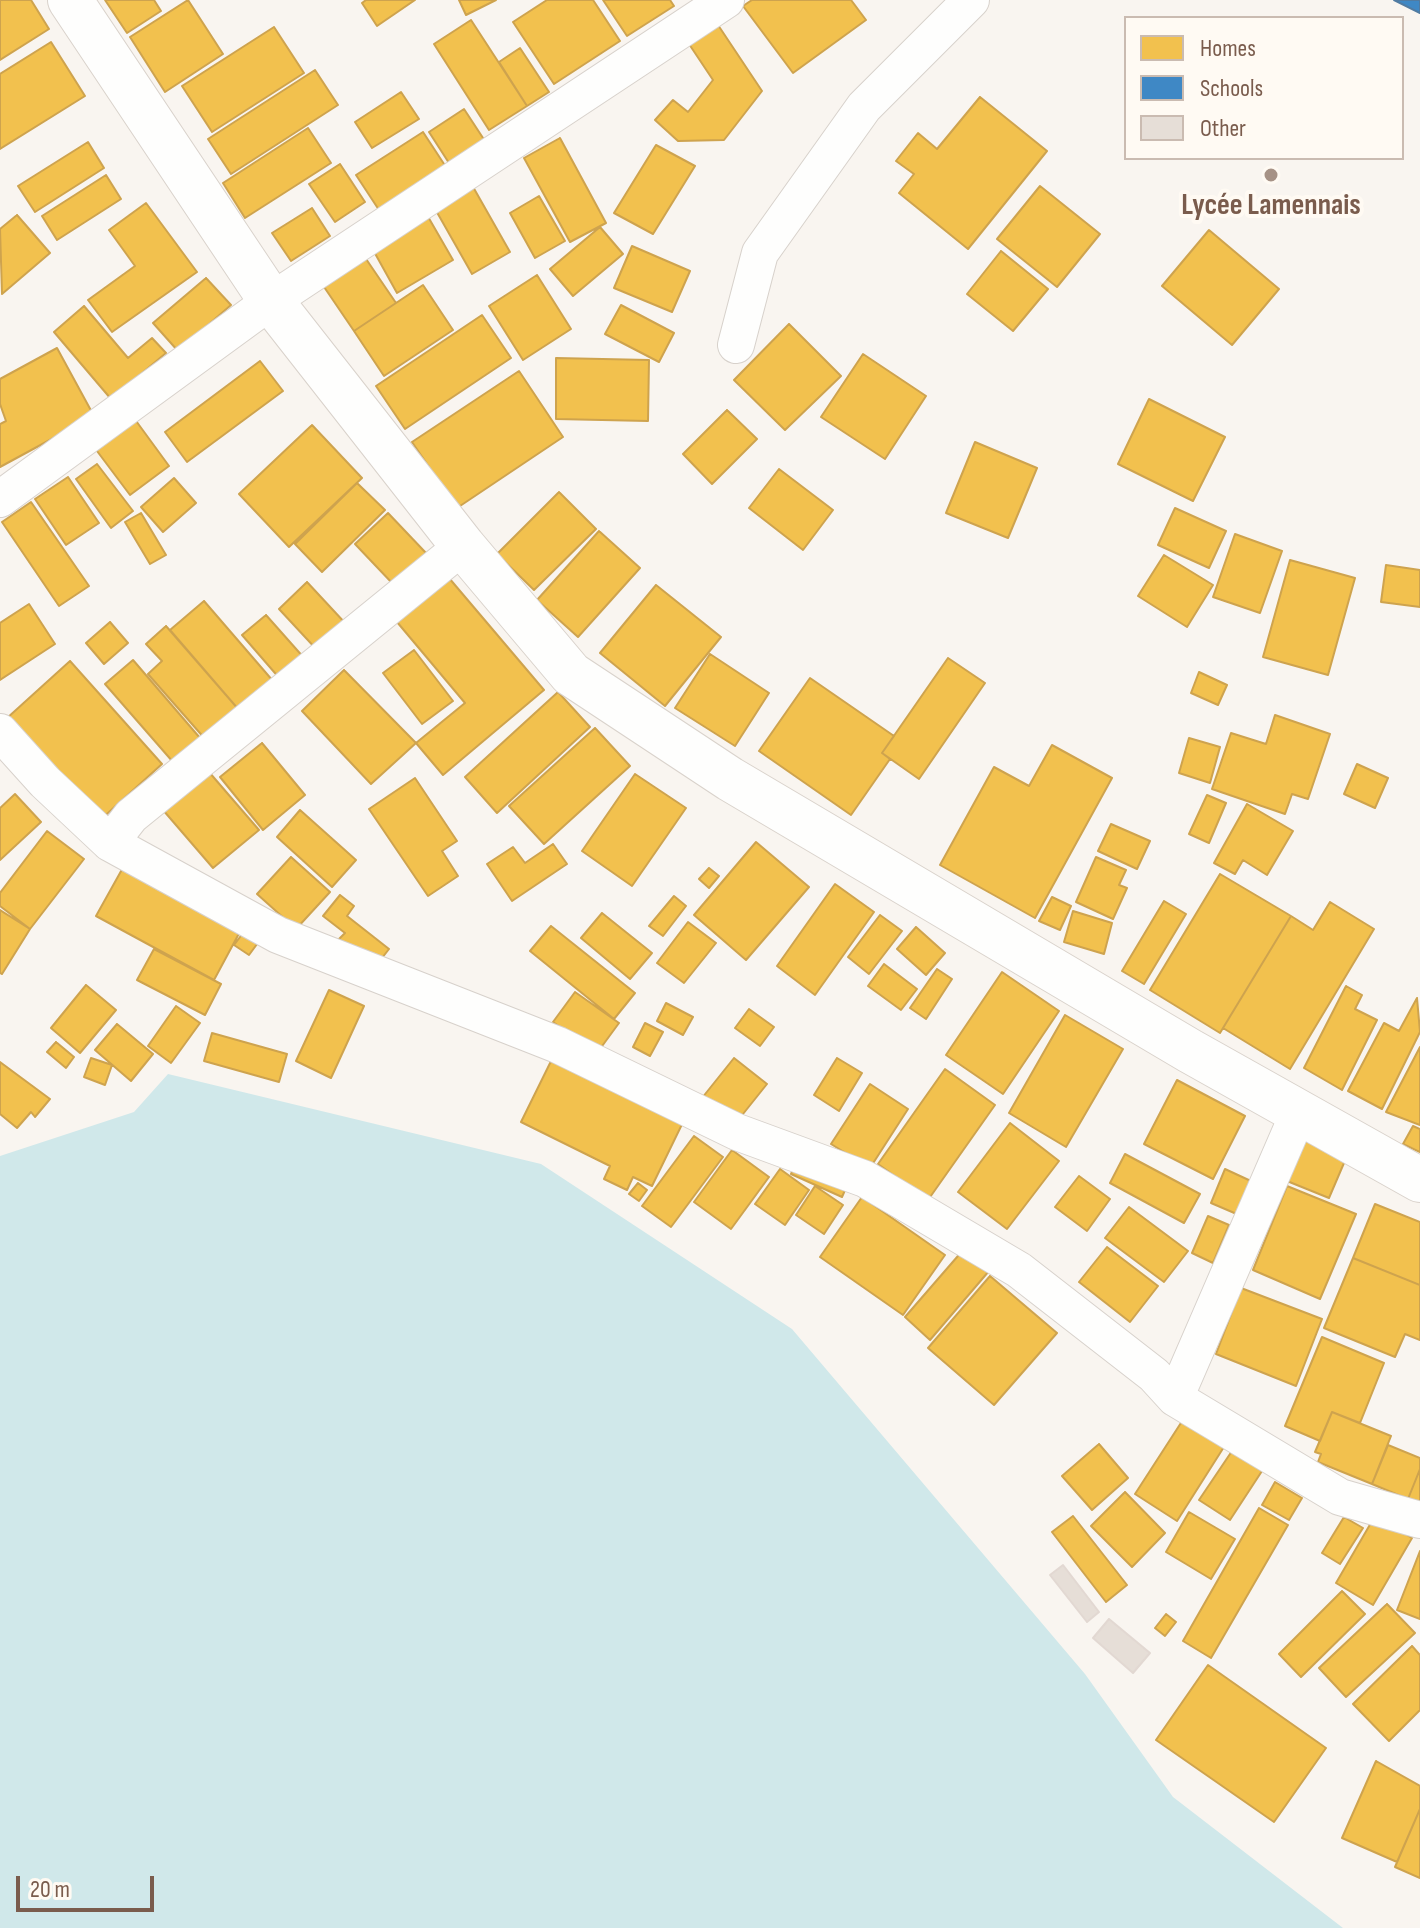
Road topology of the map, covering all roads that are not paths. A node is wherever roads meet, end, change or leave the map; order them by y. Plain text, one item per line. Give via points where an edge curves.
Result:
1 (70, 0) edge
2 (726, 0) edge
3 (971, 0) edge
4 (271, 301) junction
5 (736, 345) dead end
6 (0, 499) edge
7 (463, 546) junction
8 (0, 732) edge
9 (110, 843) junction
10 (1299, 1112) junction
11 (1420, 1180) edge
12 (1175, 1398) junction
13 (1420, 1520) edge

1 - 4 main road
2 - 4 street
3 - 5 street via 864,107 760,253
4 - 6 street
4 - 7 main road
7 - 9 street via 131,816
7 - 10 main road via 571,674 730,779
8 - 9 street
9 - 12 street via 278,935 558,1045 737,1132 865,1179 1019,1270 1154,1375
10 - 11 main road
10 - 12 street
12 - 13 street via 1340,1497

